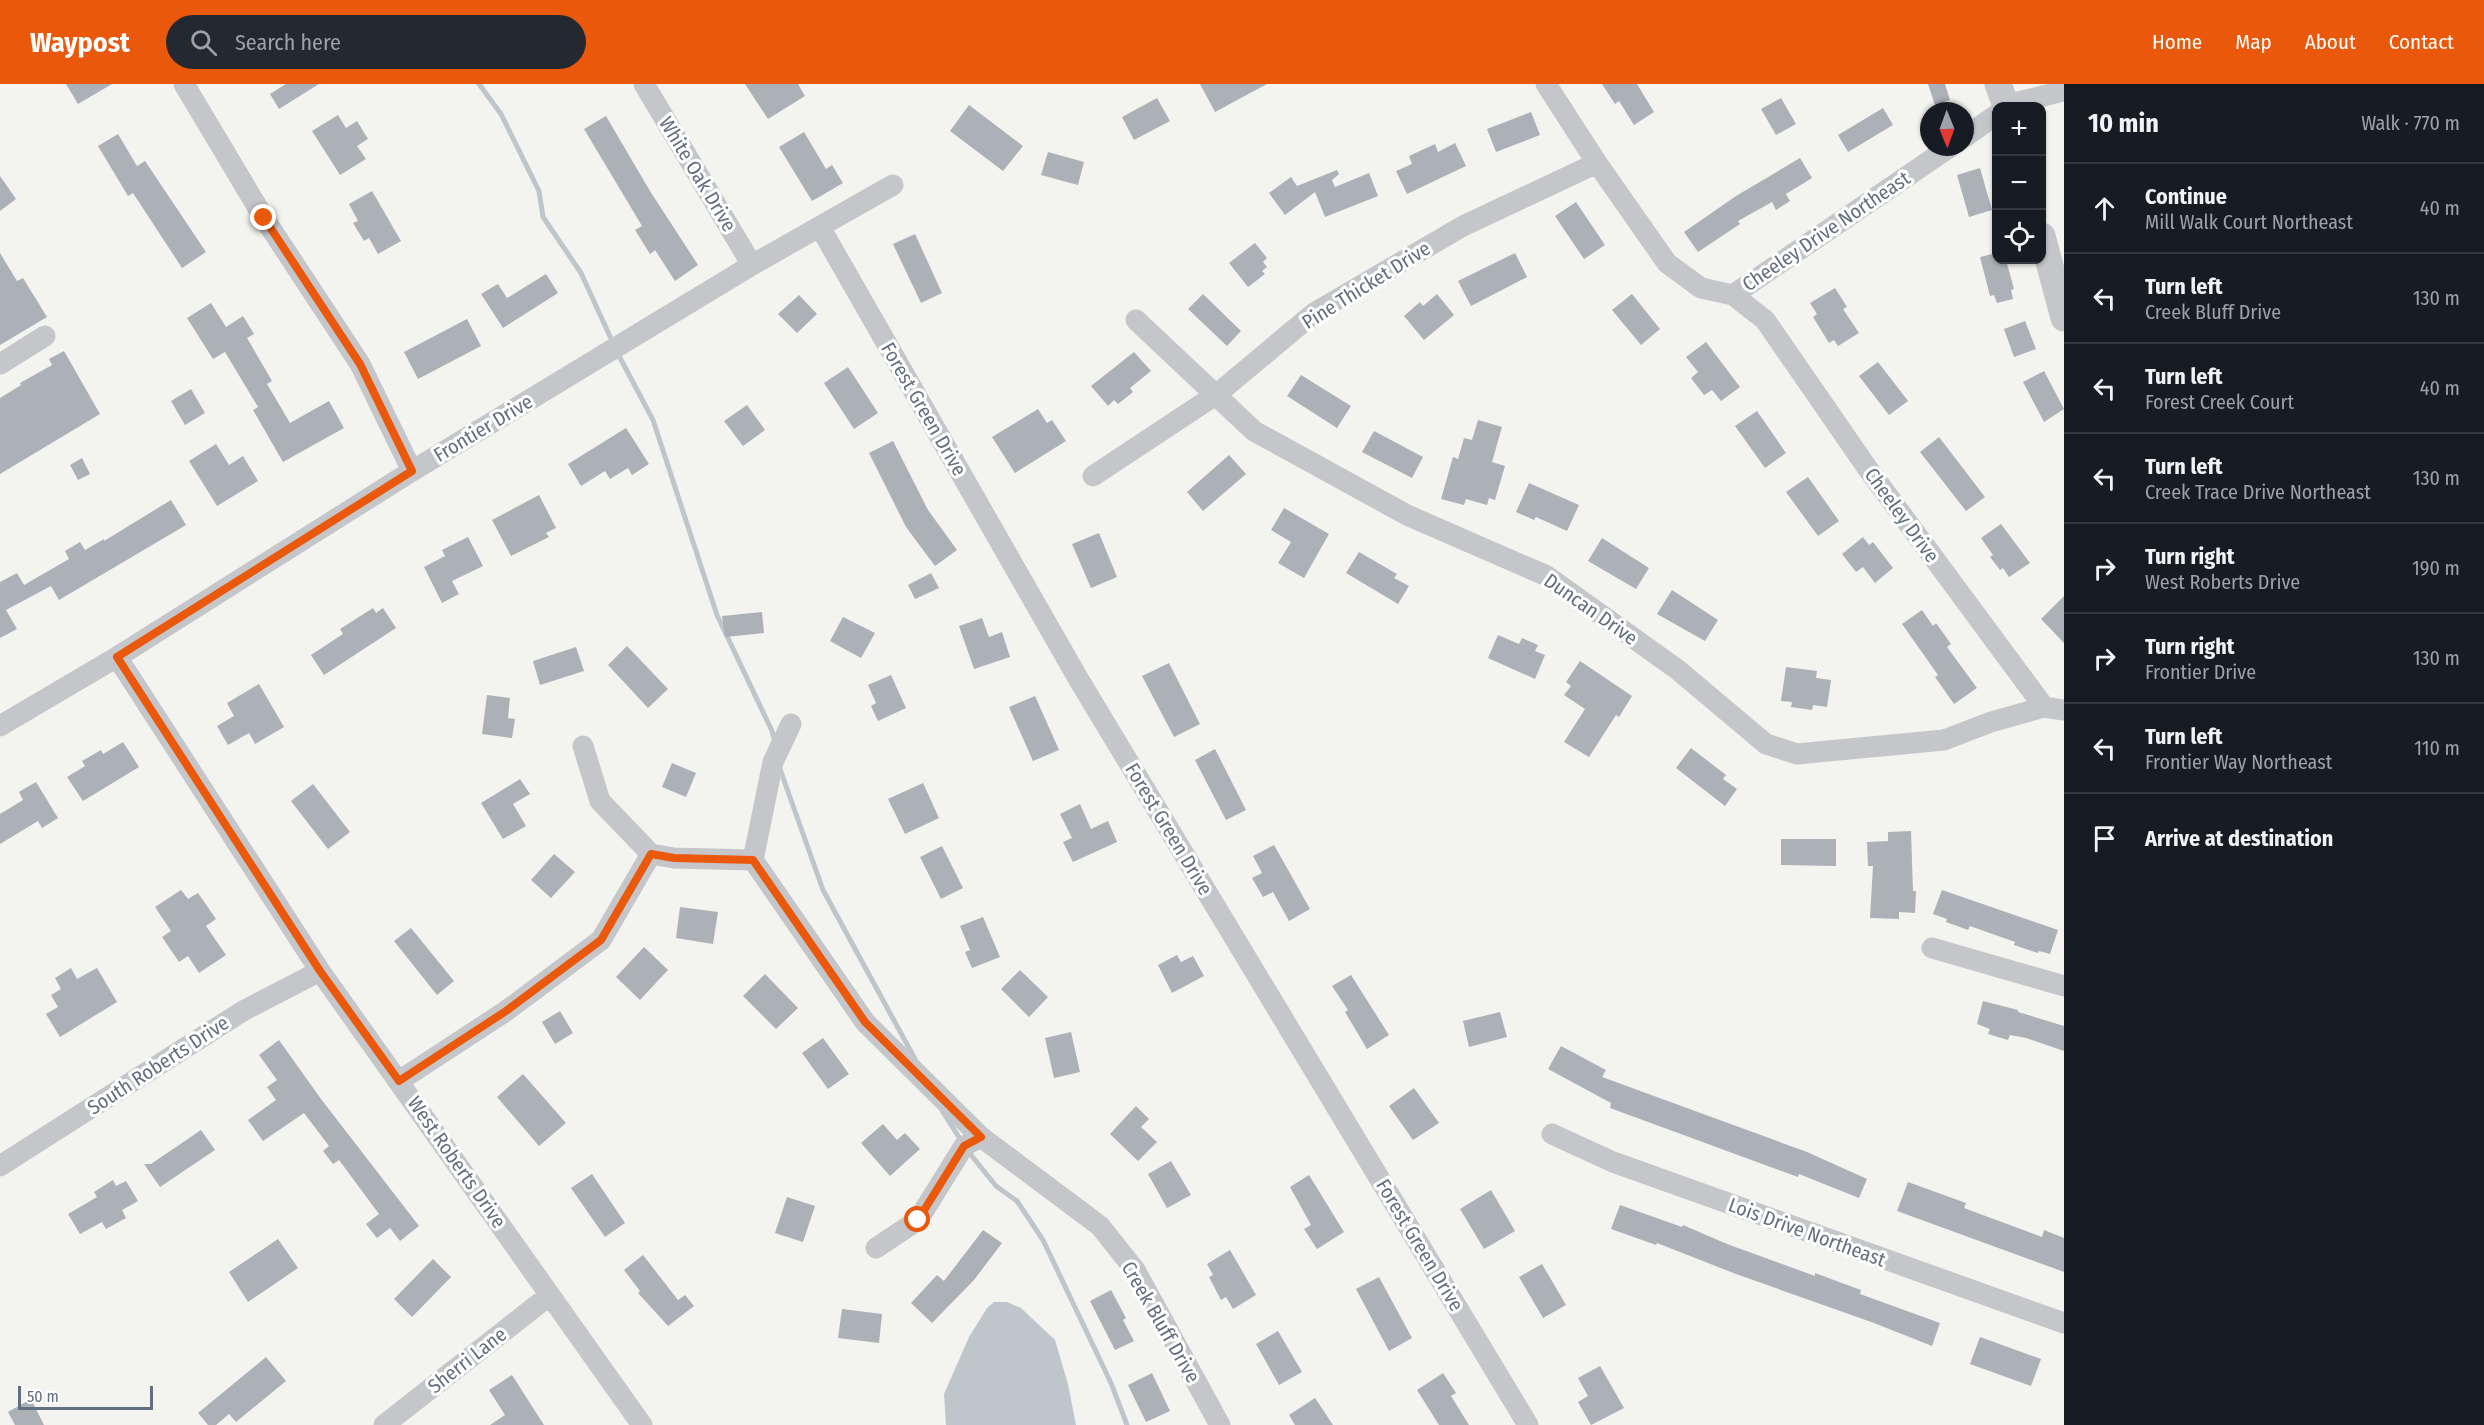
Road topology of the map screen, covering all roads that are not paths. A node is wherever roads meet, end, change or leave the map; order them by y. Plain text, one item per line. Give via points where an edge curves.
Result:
1 (184, 84) edge
2 (644, 84) edge
3 (1545, 84) edge
4 (1998, 84) edge
5 (2064, 91) edge
6 (2006, 102) edge
7 (2018, 102) edge
8 (1992, 118) edge
9 (1974, 131) edge
10 (1937, 156) edge
11 (1597, 163) junction
12 (893, 185) dead end
13 (820, 227) junction
14 (2046, 251) edge
15 (752, 265) junction
16 (1733, 295) junction
17 (2064, 318) edge
18 (1136, 320) dead end
19 (45, 336) dead end
20 (0, 364) edge
21 (1217, 394) junction
22 (412, 471) junction
23 (1093, 476) dead end
24 (117, 657) junction
25 (2054, 709) edge
26 (791, 724) dead end
27 (0, 726) edge
28 (583, 746) dead end
29 (651, 854) junction
30 (753, 860) junction
31 (1932, 948) dead end
32 (320, 971) junction
33 (2064, 986) edge
34 (399, 1081) junction
35 (1552, 1134) dead end
36 (981, 1137) junction
37 (0, 1166) edge
38 (876, 1248) dead end
39 (550, 1295) junction
40 (2064, 1323) edge
41 (384, 1425) edge
42 (642, 1425) edge
43 (1220, 1425) edge
44 (1528, 1425) edge

1 - 22 street via 264,218 360,364
2 - 15 street, White Oak Drive
3 - 11 street
4 - 6 street
5 - 7 street
8 - 9 street
10 - 16 street, Cheeley Drive Northeast
11 - 16 street via 1667,263 1701,288
11 - 21 street, Pine Thicket Drive via 1463,226 1314,313
12 - 13 street
13 - 15 street, Frontier Drive
13 - 44 street, Forest Green Drive via 1079,680
14 - 17 street
15 - 22 street, Frontier Drive
16 - 25 street, Cheeley Drive via 1765,320 1868,469
18 - 21 street, Duncan Drive
19 - 20 street
21 - 23 street, Pine Thicket Drive
21 - 25 street, Duncan Drive via 1254,431 1407,515 1547,576 1678,670 1766,744 1797,753 1944,740 1991,722
22 - 24 street, Frontier Drive
24 - 27 street, Frontier Drive
24 - 32 street, West Roberts Drive
26 - 30 street via 773,762
28 - 29 street via 600,801
29 - 30 street
29 - 34 street via 601,940 506,1011
30 - 36 street, Creek Bluff Drive via 865,1022
31 - 33 street
32 - 34 street, West Roberts Drive
32 - 37 street, South Roberts Drive via 243,1011
34 - 39 street, West Roberts Drive
35 - 40 street, Lois Drive Northeast via 1624,1166
36 - 38 street via 964,1146 918,1220
36 - 43 street, Creek Bluff Drive via 1100,1226 1135,1270
39 - 41 street, Sherri Lane
39 - 42 street, West Roberts Drive

